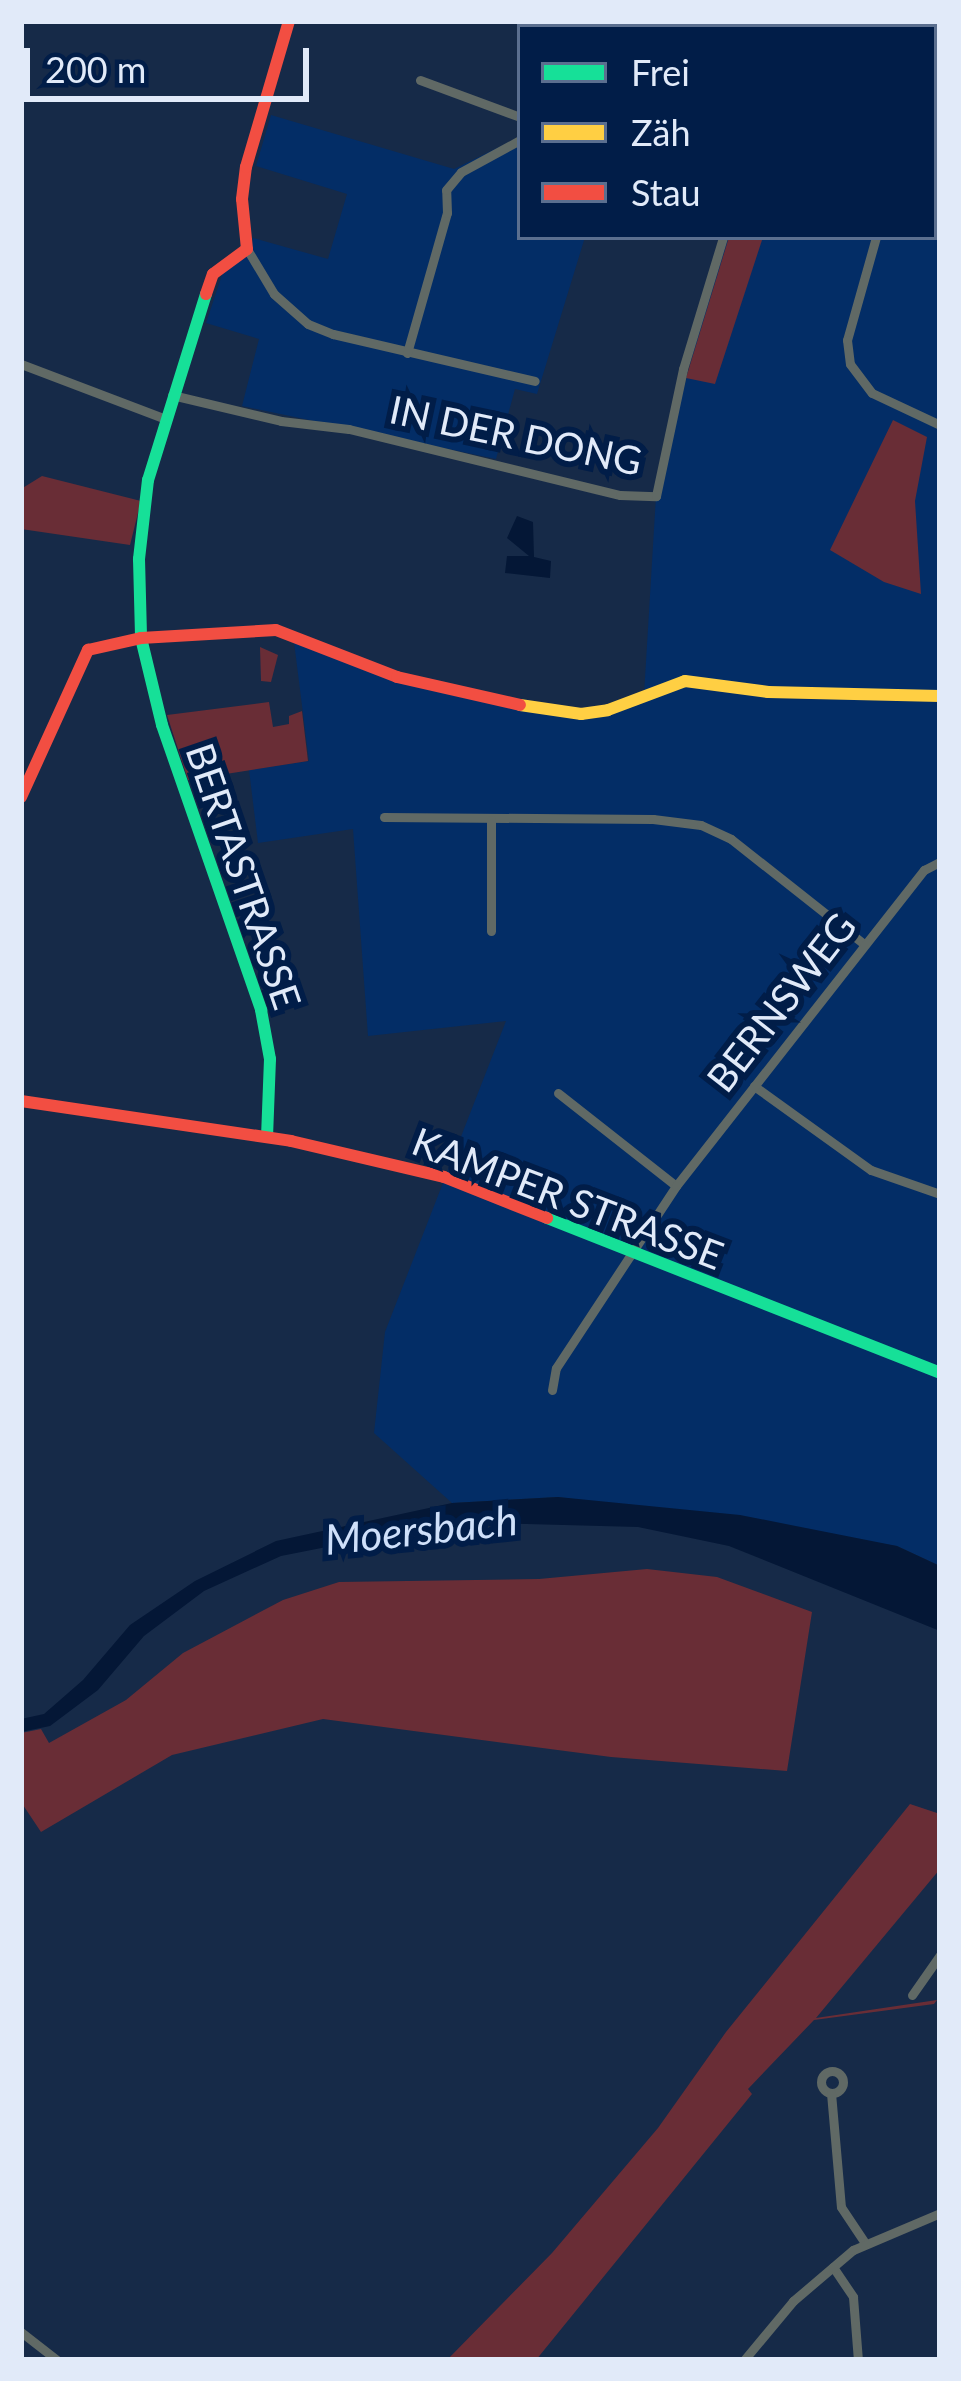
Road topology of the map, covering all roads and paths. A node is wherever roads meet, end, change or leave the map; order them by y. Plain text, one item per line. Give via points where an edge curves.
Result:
1 (290, 21) edge
2 (420, 80) dead end
3 (517, 116) edge
4 (517, 142) edge
5 (722, 240) edge
6 (875, 240) edge
7 (247, 249) junction
8 (407, 353) junction
9 (21, 364) edge
10 (535, 381) dead end
11 (172, 395) junction
12 (163, 418) junction
13 (940, 425) edge
14 (141, 638) junction
15 (940, 696) edge
16 (21, 797) edge
17 (384, 817) dead end
18 (491, 820) junction
19 (940, 862) edge
20 (491, 932) dead end
21 (864, 944) junction
22 (754, 1087) junction
23 (558, 1093) dead end
24 (21, 1101) edge
25 (267, 1137) junction
26 (676, 1186) junction
27 (940, 1194) edge
28 (631, 1252) junction
29 (940, 1373) edge
30 (552, 1390) dead end
31 (940, 1955) edge
32 (912, 1995) dead end
33 (831, 2093) dead end
34 (940, 2213) edge
35 (865, 2243) junction
36 (833, 2267) junction
37 (23, 2337) edge
38 (58, 2360) edge
39 (744, 2360) edge
40 (858, 2360) edge

1 - 7 street via 246,167
2 - 3 street
4 - 8 street via 460,172 446,190 447,213
5 - 11 street, IN DER DONG via 656,496 620,495
6 - 13 street via 847,340 850,364 872,393
7 - 8 street via 275,296 308,324
7 - 11 street, BERTASTRASSE via 213,274
8 - 10 street
9 - 12 street
11 - 12 street, BERTASTRASSE
12 - 14 street, BERTASTRASSE via 142,523
14 - 15 street via 276,630 397,677 581,714 686,681 768,692
14 - 16 street via 88,650
14 - 25 street, BERTASTRASSE via 162,725 262,1010 270,1058
17 - 18 street
18 - 20 street
18 - 21 street via 700,825 731,839
19 - 21 street, BERNSWEG via 924,870
21 - 22 street, BERNSWEG
22 - 26 street, BERNSWEG
22 - 27 street via 872,1170
23 - 26 street
24 - 25 street, KAMPER STRASSE
25 - 28 street, KAMPER STRASSE via 444,1177
26 - 28 street, BERNSWEG
28 - 29 street, KAMPER STRASSE
28 - 30 street, BERNSWEG via 556,1368
31 - 32 street
33 - 35 street via 841,2207
34 - 35 street
35 - 36 street
36 - 39 street via 793,2300
36 - 40 street via 854,2297
37 - 38 street

